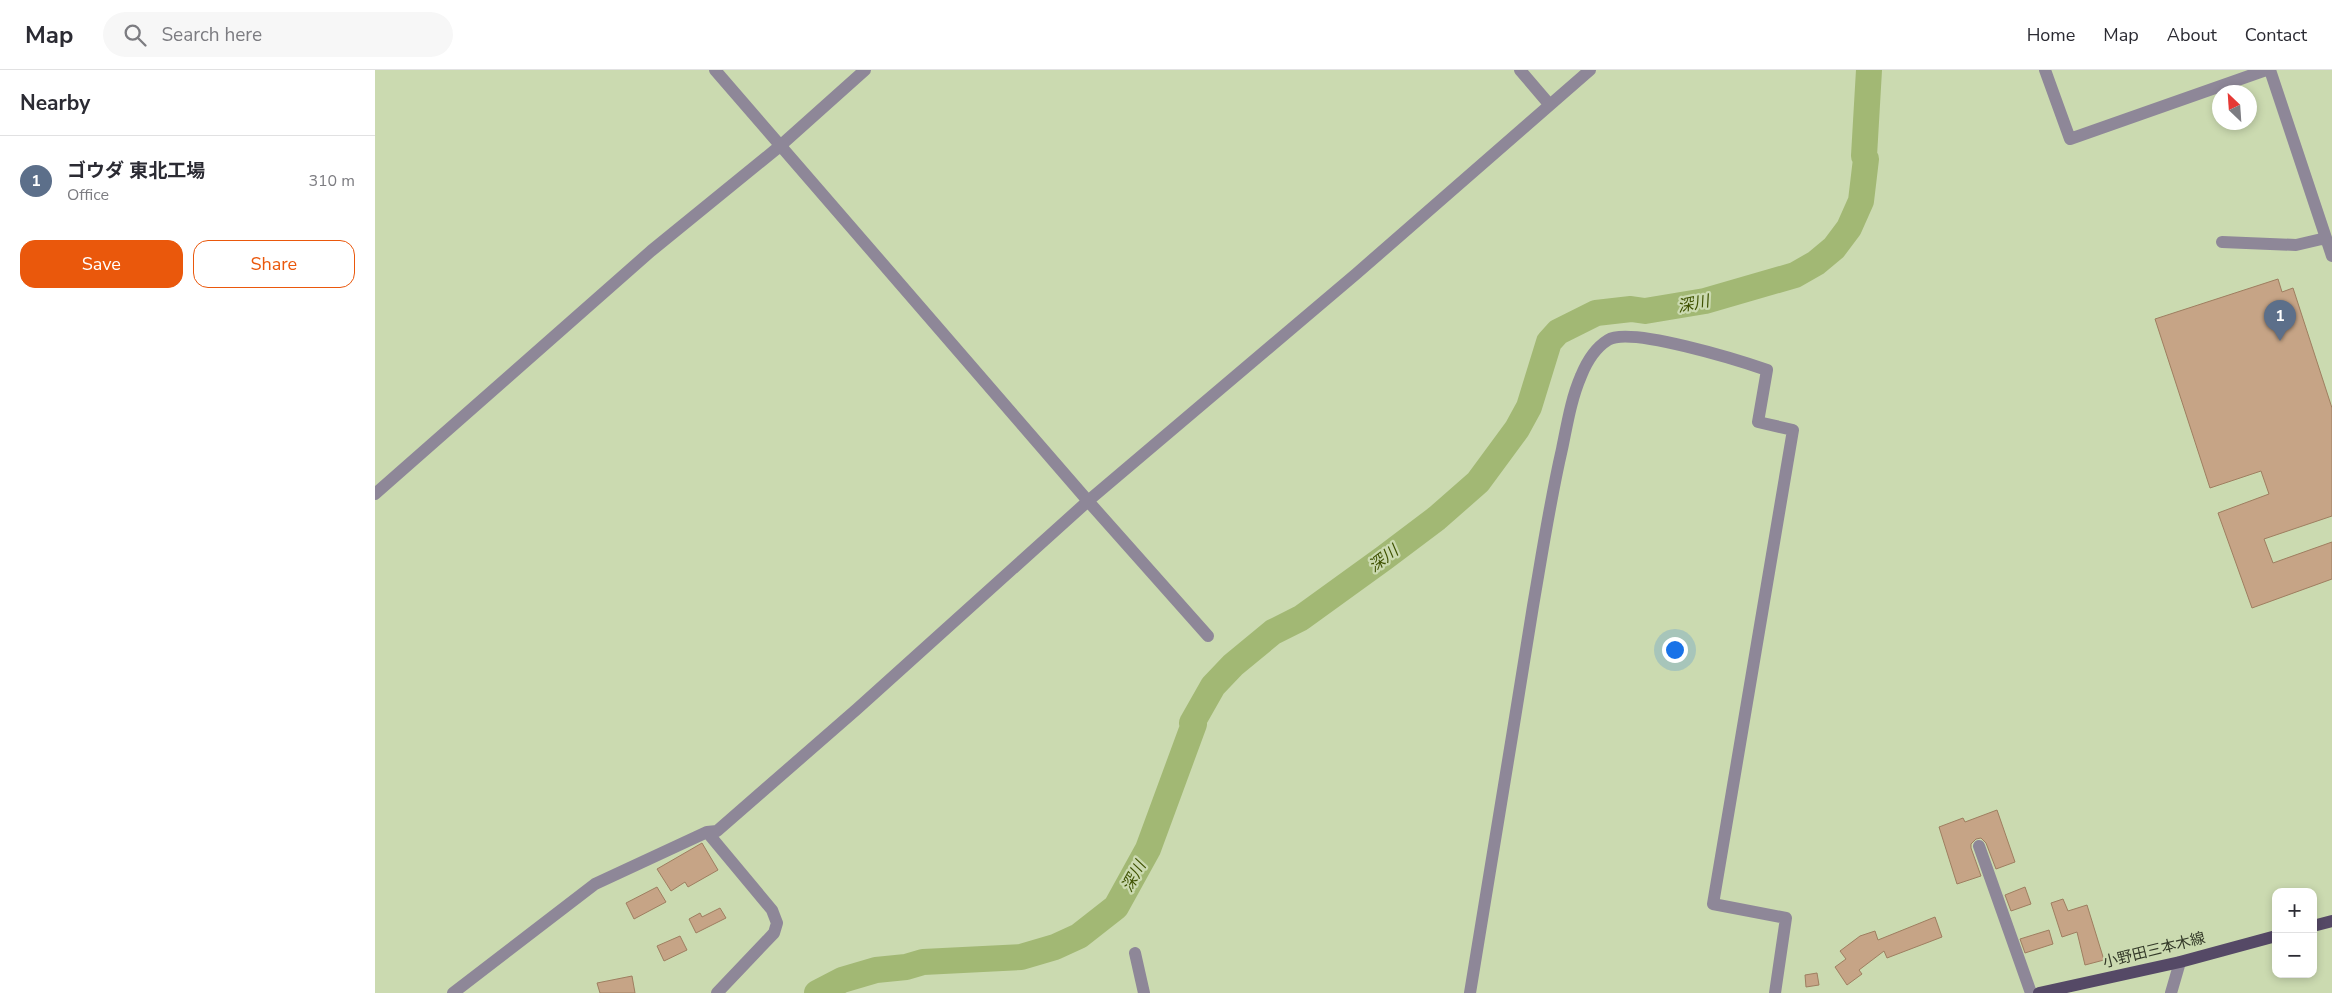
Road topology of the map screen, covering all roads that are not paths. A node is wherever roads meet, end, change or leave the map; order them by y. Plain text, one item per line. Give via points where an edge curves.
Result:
1 (715, 70) edge
2 (865, 70) edge
3 (1520, 70) edge
4 (1590, 70) edge
5 (2045, 70) edge
6 (2268, 70) edge
7 (1549, 104) junction
8 (780, 146) junction
9 (2326, 238) junction
10 (2222, 242) dead end
11 (2332, 256) edge
12 (375, 494) edge
13 (1088, 502) junction
14 (1208, 636) dead end
15 (707, 832) junction
16 (1979, 846) dead end
17 (2332, 921) edge
18 (2317, 925) edge
19 (2272, 937) edge
20 (1135, 953) dead end
21 (2180, 962) junction
22 (453, 993) edge
23 (717, 993) edge
24 (1144, 993) edge
25 (1470, 993) edge
26 (1775, 993) edge
27 (2031, 993) edge
28 (2039, 993) edge
29 (2171, 993) edge

1 - 8 street
2 - 8 street
3 - 7 street
4 - 7 street
5 - 6 street via 2070,139
6 - 9 street
7 - 13 street via 1466,179
8 - 12 street via 651,251
8 - 13 street
9 - 10 street via 2296,244
9 - 11 street
13 - 14 street
13 - 15 street via 739,812 717,831
15 - 22 street via 595,884
15 - 23 street via 772,910 777,923 774,934
16 - 27 street
17 - 18 main road
19 - 21 main road, 小野田三本木線
20 - 24 street
21 - 28 main road, 小野田三本木線
21 - 29 street
25 - 26 street via 1549,506 1567,422 1588,361 1598,347 1611,338 1625,337 1660,341 1767,370 1758,422 1793,430 1713,904 1786,918

